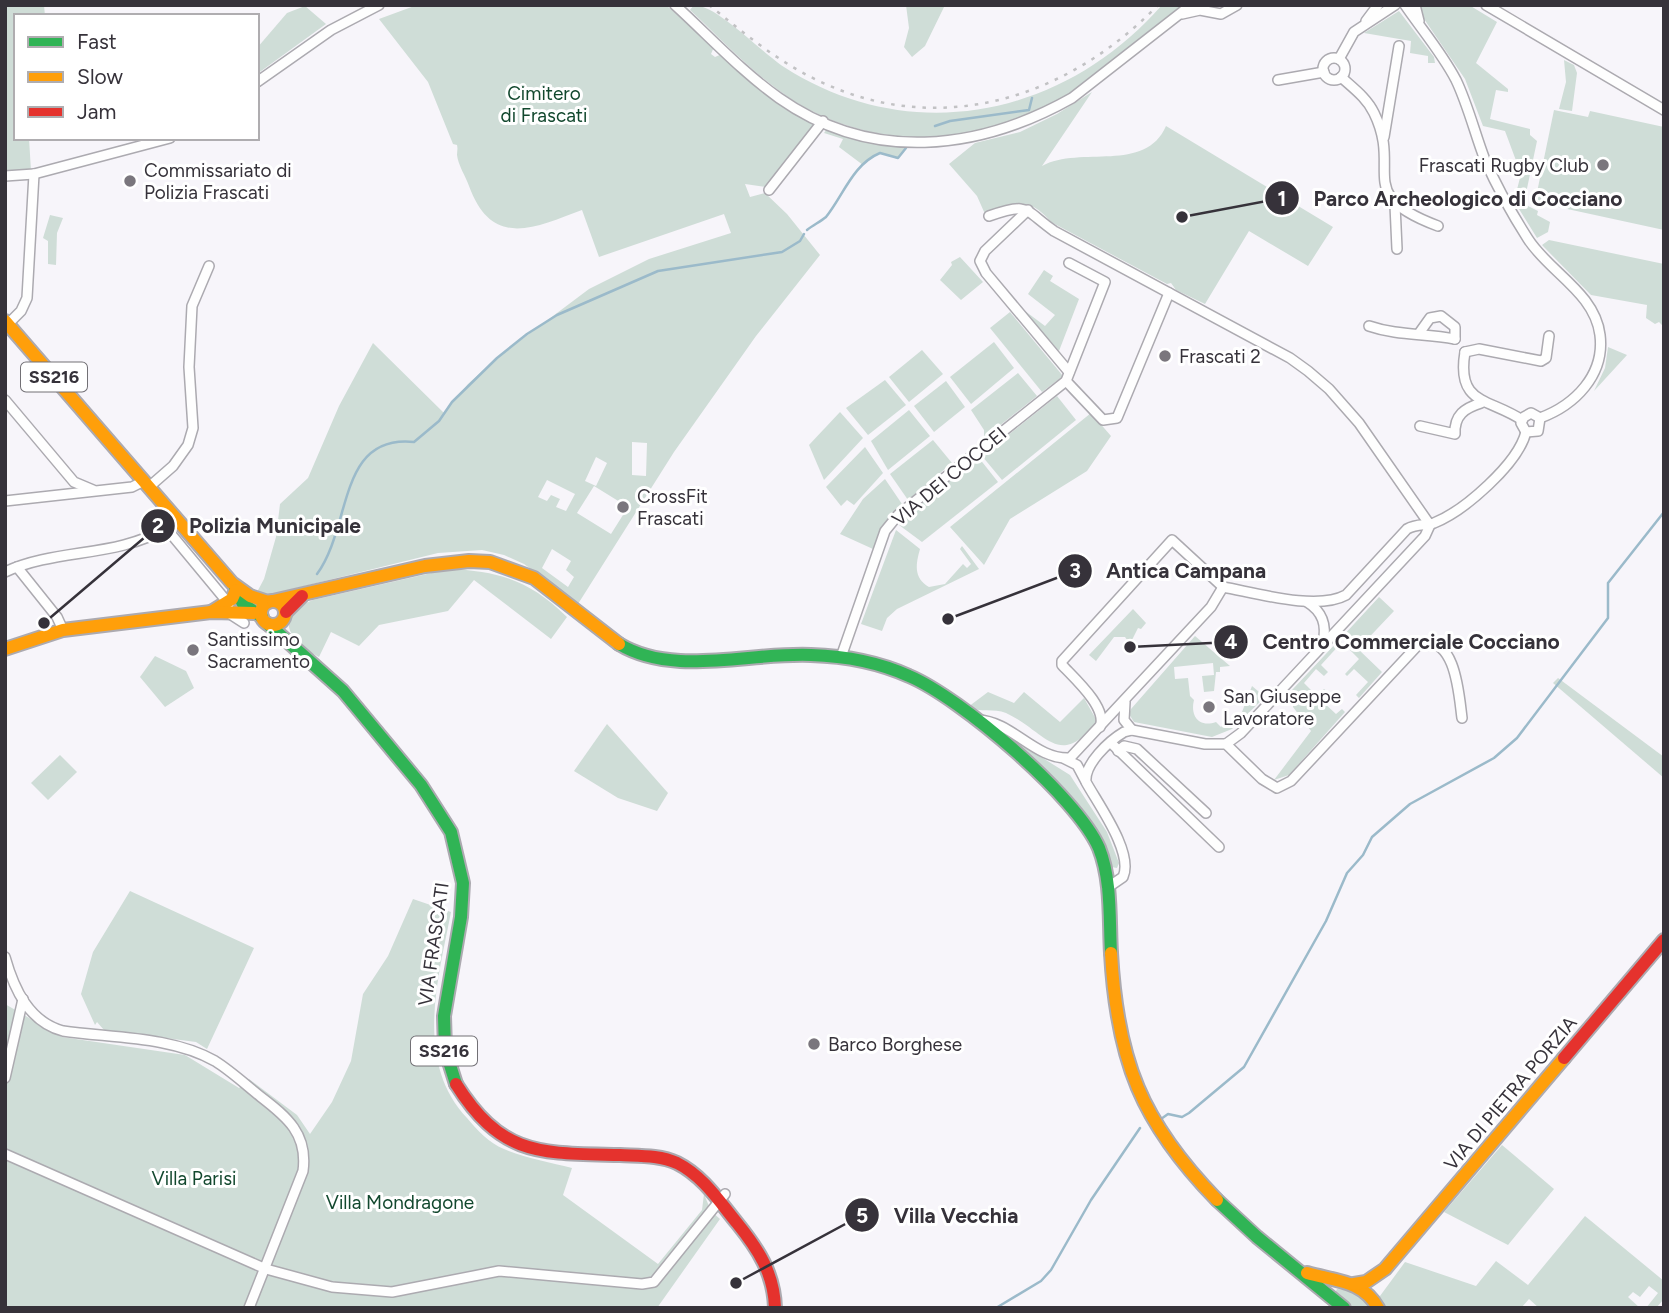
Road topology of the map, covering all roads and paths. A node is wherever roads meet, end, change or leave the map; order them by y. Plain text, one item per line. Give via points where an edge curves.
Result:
1 (379, 5) edge
2 (675, 5) edge
3 (1191, 5) edge
4 (1204, 5) edge
5 (1378, 5) edge
6 (1395, 5) edge
7 (1405, 5) edge
8 (1415, 5) edge
9 (1486, 5) edge
10 (1237, 6) edge
11 (688, 8) edge
12 (1215, 13) junction
13 (1177, 16) junction
14 (1360, 27) junction
15 (1423, 29) junction
16 (1399, 46) dead end
17 (1339, 60) junction
18 (1324, 72) junction
19 (1341, 77) junction
20 (1278, 80) dead end
21 (259, 81) edge
22 (1664, 110) edge
23 (823, 121) junction
24 (162, 140) edge
25 (1383, 142) junction
26 (34, 174) junction
27 (5, 176) edge
28 (769, 190) dead end
29 (1395, 205) junction
30 (1028, 210) junction
31 (989, 216) dead end
32 (1438, 226) dead end
33 (1397, 249) dead end
34 (1069, 262) dead end
35 (209, 266) dead end
36 (1169, 293) junction
37 (7, 322) edge
38 (1369, 326) dead end
39 (1420, 332) junction
40 (1549, 336) dead end
41 (1455, 339) junction
42 (1465, 352) junction
43 (1068, 371) junction
44 (5, 400) edge
45 (1481, 403) junction
46 (1540, 418) junction
47 (1522, 420) junction
48 (1420, 426) dead end
49 (1526, 432) junction
50 (147, 484) junction
51 (94, 491) junction
52 (5, 501) edge
53 (1430, 525) junction
54 (17, 567) junction
55 (5, 572) edge
56 (234, 586) junction
57 (1223, 587) junction
58 (306, 594) junction
59 (1304, 600) junction
60 (267, 601) junction
61 (233, 607) junction
62 (285, 615) junction
63 (261, 618) junction
64 (244, 623) dead end
65 (63, 630) junction
66 (1322, 645) junction
67 (293, 646) junction
68 (5, 649) edge
69 (841, 657) junction
70 (1125, 700) junction
71 (1462, 718) dead end
72 (978, 720) junction
73 (1100, 727) junction
74 (1128, 731) junction
75 (1226, 744) junction
76 (1114, 747) junction
77 (1065, 759) junction
78 (1086, 782) junction
79 (1206, 813) dead end
80 (1219, 847) dead end
81 (1107, 888) junction
82 (1664, 940) edge
83 (5, 957) edge
84 (23, 999) junction
85 (5, 1079) edge
86 (5, 1154) edge
87 (722, 1197) junction
88 (266, 1269) junction
89 (1385, 1269) junction
90 (1298, 1270) junction
91 (1338, 1281) junction
92 (1354, 1284) junction
93 (1330, 1297) junction
94 (1376, 1303) edge
95 (249, 1308) edge
96 (775, 1308) edge
97 (1344, 1308) edge

1 - 21 street via 338,26
2 - 11 street
3 - 13 street
4 - 12 street
5 - 14 street
6 - 14 street
7 - 15 street
8 - 15 street
9 - 22 street
10 - 12 street
11 - 23 street via 778,97
12 - 13 street via 1200,10
13 - 23 street via 1072,98 1016,126 921,143 852,133
14 - 17 street via 1348,38
15 - 46 street via 1455,79 1485,159 1529,242 1579,293 1596,320 1601,337 1592,379 1575,399
16 - 25 street
17 - 18 street via 1327,61
17 - 19 street via 1345,70
18 - 19 street via 1333,80
18 - 20 street
19 - 25 street via 1365,98
23 - 28 street
24 - 26 street
25 - 29 street via 1386,187
26 - 27 street
26 - 37 street via 27,295 23,308
29 - 32 street
29 - 33 street
30 - 31 street via 1012,208
30 - 36 street via 1054,231
30 - 43 street via 982,254 982,268 990,284
34 - 43 street via 1105,282
35 - 50 street via 192,306 189,368 193,428 173,466
36 - 43 street via 1117,418 1104,420 1093,411
36 - 53 street via 1290,358 1329,389 1359,423
37 - 50 street, SS216
38 - 39 street via 1412,335
39 - 41 street
39 - 41 street via 1430,318 1441,316 1455,327
40 - 42 street via 1546,358 1541,360 1479,349
41 - 42 street
42 - 45 street via 1464,378
43 - 69 street, VIA DEI COCCEI via 1053,391 908,506 885,531
44 - 51 street via 74,482
45 - 47 street
45 - 48 street via 1459,415 1455,433
46 - 47 street via 1531,413
46 - 49 street via 1538,431
47 - 49 street
49 - 53 street via 1502,470 1453,514
50 - 51 street
50 - 56 street, SS216
51 - 52 street
53 - 59 street via 1408,528 1346,596 1334,602
53 - 66 street via 1425,536
54 - 55 street
54 - 61 street via 46,557 127,547 166,528
54 - 65 street
56 - 60 street
56 - 61 street
57 - 59 street
57 - 70 street via 1211,607
57 - 73 street via 1172,540 1067,656 1062,665 1088,692 1102,718
58 - 60 street
58 - 62 street
58 - 69 street via 429,563 484,560 508,565 537,580 617,643 646,658 681,662 789,654
59 - 66 street via 1317,608 1325,624
60 - 61 street
60 - 62 street via 283,605
60 - 63 street
61 - 63 street, VIA FRASCATI
61 - 64 street
61 - 65 street
62 - 63 street via 279,624
62 - 67 street
63 - 67 street, VIA FRASCATI / SS216
65 - 68 street
66 - 75 street
67 - 87 street, VIA FRASCATI / SS216 via 334,681 426,793 454,838 461,867 461,904 442,1034 449,1068 473,1112 496,1135 523,1145 671,1160
69 - 72 street via 917,678
70 - 73 street
70 - 74 street
71 - 75 street via 1453,664 1432,642 1420,643 1291,781 1277,788
72 - 77 street via 994,722
72 - 81 street via 1080,818 1098,847
73 - 77 street via 1074,756
74 - 75 street
74 - 76 street
76 - 78 street via 1089,766
76 - 79 street via 1137,749
76 - 80 street
77 - 78 street via 1076,765
78 - 81 street via 1126,863 1121,880
81 - 90 street via 1116,1013 1138,1092 1163,1135 1201,1183
82 - 89 street, VIA DI PIETRA PORZIA
83 - 84 street
84 - 85 street
84 - 88 street via 40,1020 59,1030 174,1047 209,1058 292,1122 302,1143 303,1167
86 - 88 street
87 - 88 street via 662,1275 649,1283 499,1271 373,1292 332,1287
87 - 96 street, VIA FRASCATI / SS216 via 767,1262
88 - 95 street
89 - 92 street
89 - 94 street
90 - 91 street
90 - 93 street
91 - 92 street
91 - 93 street
92 - 94 street
93 - 97 street

